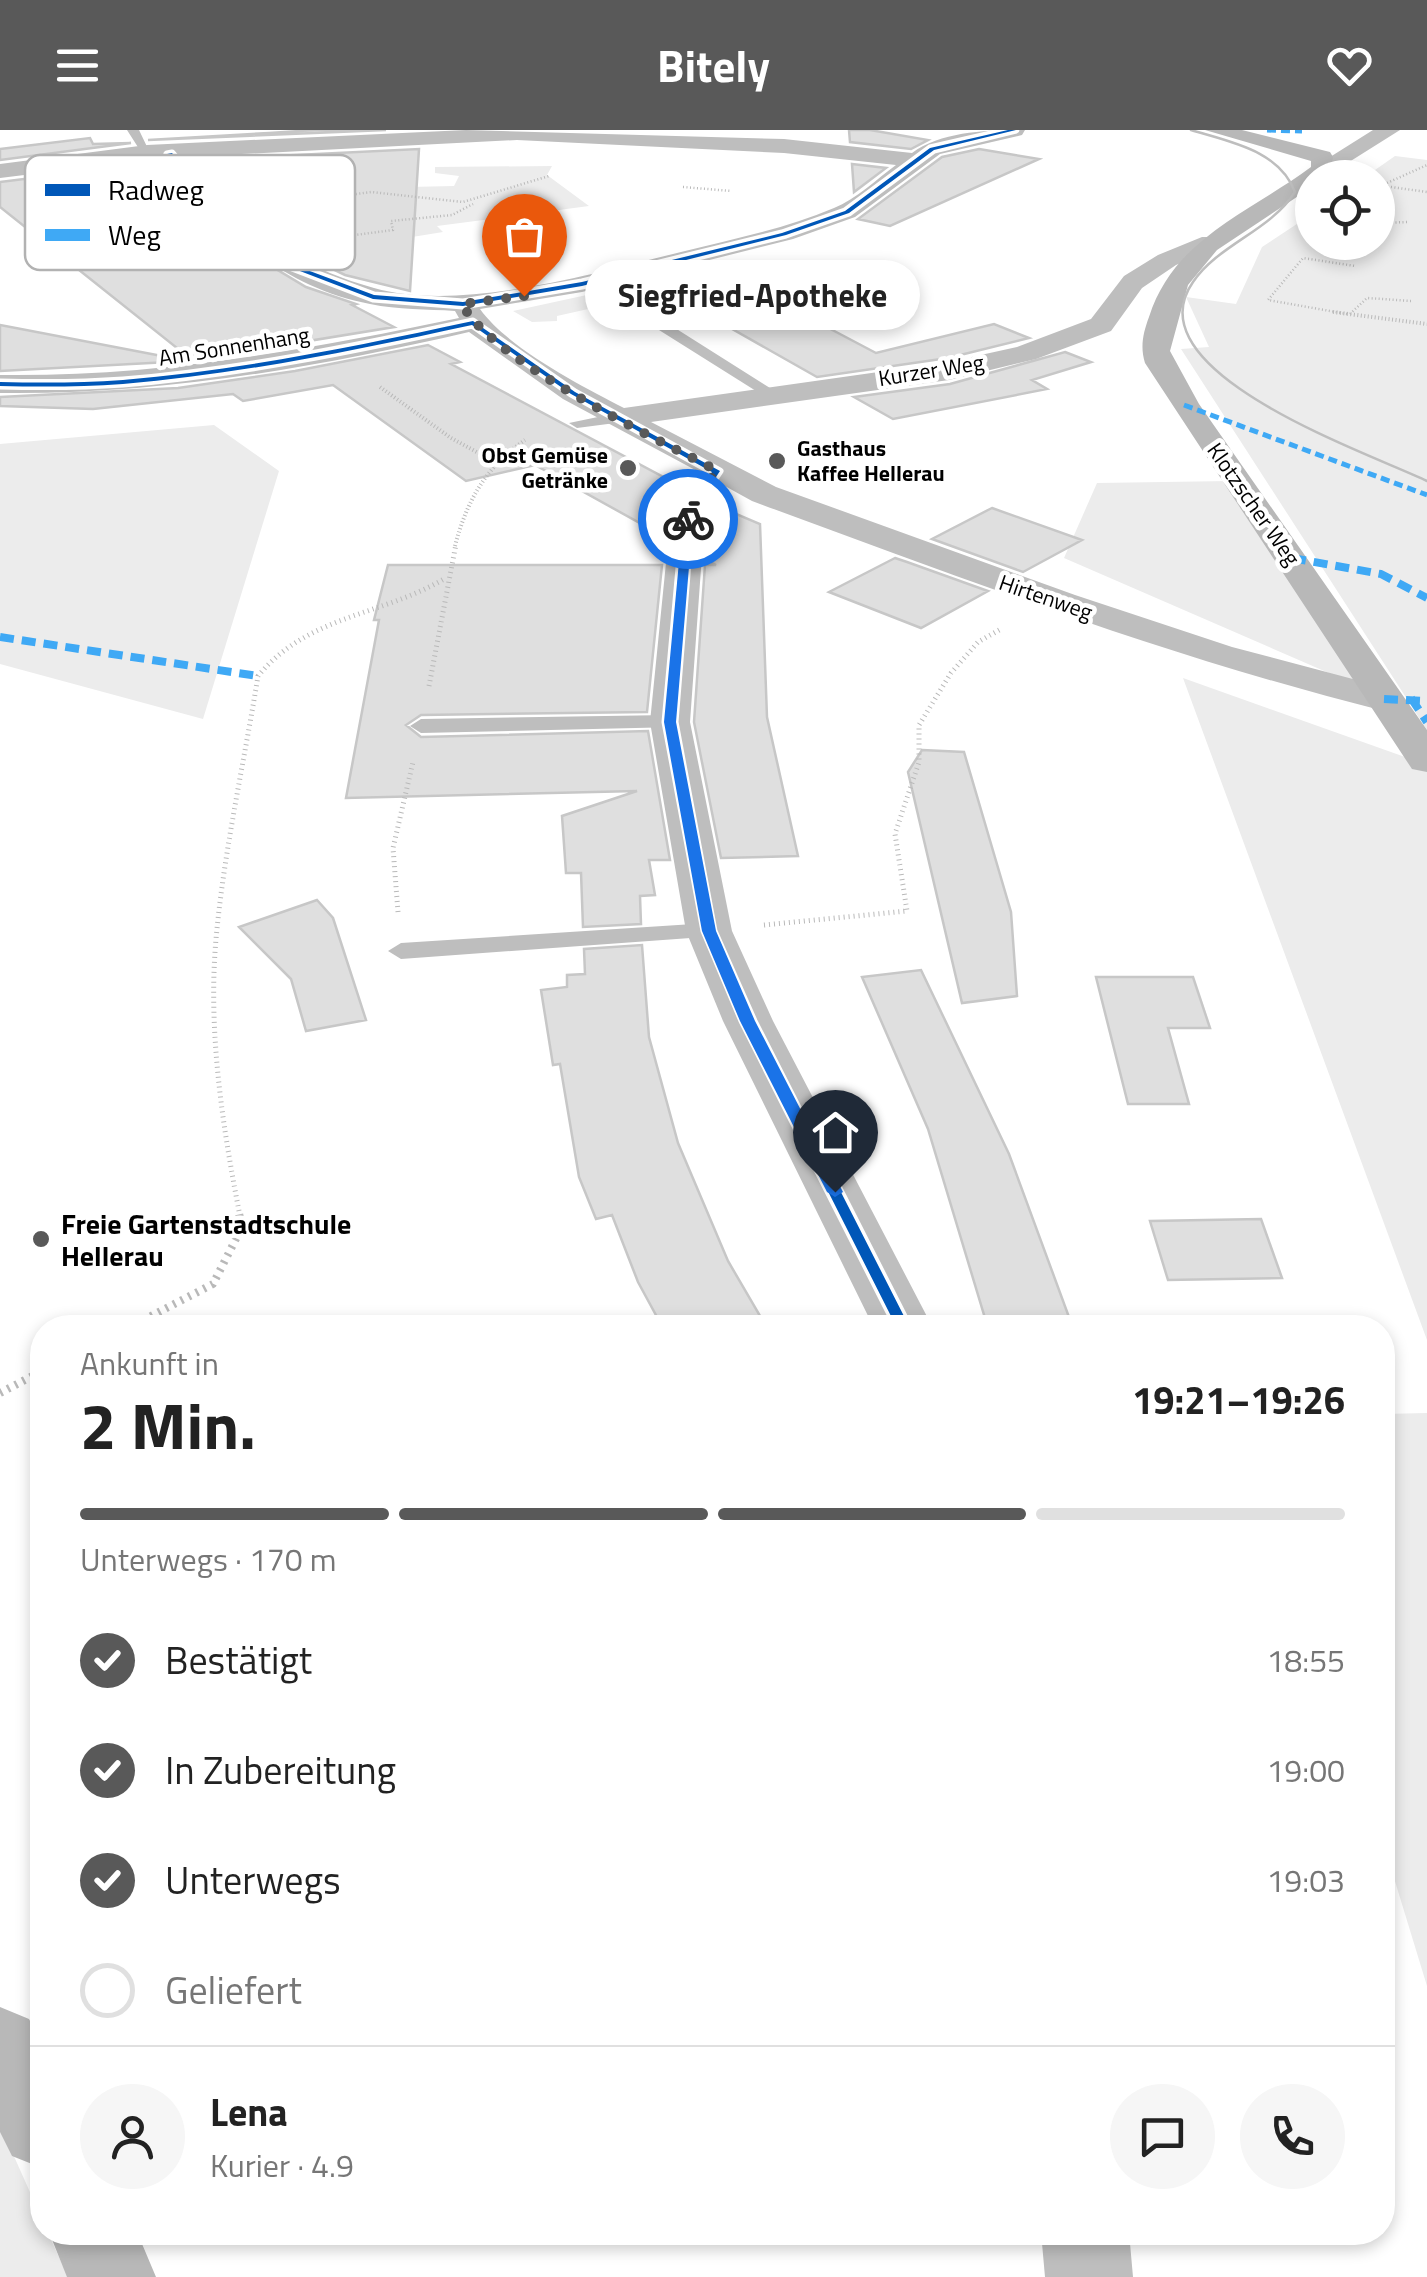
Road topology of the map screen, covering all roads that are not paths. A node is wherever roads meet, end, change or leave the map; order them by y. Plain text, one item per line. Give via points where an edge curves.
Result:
1 (134, 130) edge
2 (1014, 130) edge
3 (1216, 130) edge
4 (1389, 130) edge
5 (434, 133) edge
6 (158, 153) junction
7 (140, 155) edge
8 (913, 160) junction
9 (1322, 160) edge
10 (1337, 160) edge
11 (25, 168) edge
12 (0, 171) edge
13 (1295, 193) edge
14 (1211, 242) junction
15 (303, 270) edge
16 (621, 300) dead end
17 (468, 313) junction
18 (0, 384) edge
19 (770, 393) junction
20 (617, 418) junction
21 (577, 423) dead end
22 (716, 470) junction
23 (1384, 700) junction
24 (670, 722) junction
25 (421, 726) dead end
26 (1427, 760) edge
27 (709, 931) junction
28 (401, 950) dead end
29 (897, 1315) edge
30 (0, 2048) edge
31 (30, 2104) edge
32 (98, 2245) edge
33 (1086, 2245) edge
34 (112, 2277) edge
35 (1090, 2277) edge

1 - 6 lane
2 - 8 street via 932,149
3 - 9 street
4 - 10 street
5 - 6 street
5 - 8 street via 659,138
6 - 7 street
8 - 17 street via 847,212 710,254
11 - 12 street
13 - 14 street, Klotzscher Weg
14 - 19 street, Kurzer Weg via 1132,282 1101,324 1075,336 949,370
14 - 23 street, Klotzscher Weg via 1183,265 1170,288 1157,357
15 - 17 street via 373,297
16 - 19 lane
17 - 18 street, Am Sonnenhang via 226,370 102,384
17 - 20 street, Hirtenweg
19 - 20 street, Kurzer Weg
20 - 21 lane
20 - 22 street, Hirtenweg
22 - 23 street, Hirtenweg via 830,520 1062,603
22 - 24 street via 688,512
23 - 26 street, Klotzscher Weg
24 - 25 lane
24 - 27 street
27 - 28 lane
27 - 29 street
30 - 31 street
32 - 34 street
33 - 35 street

